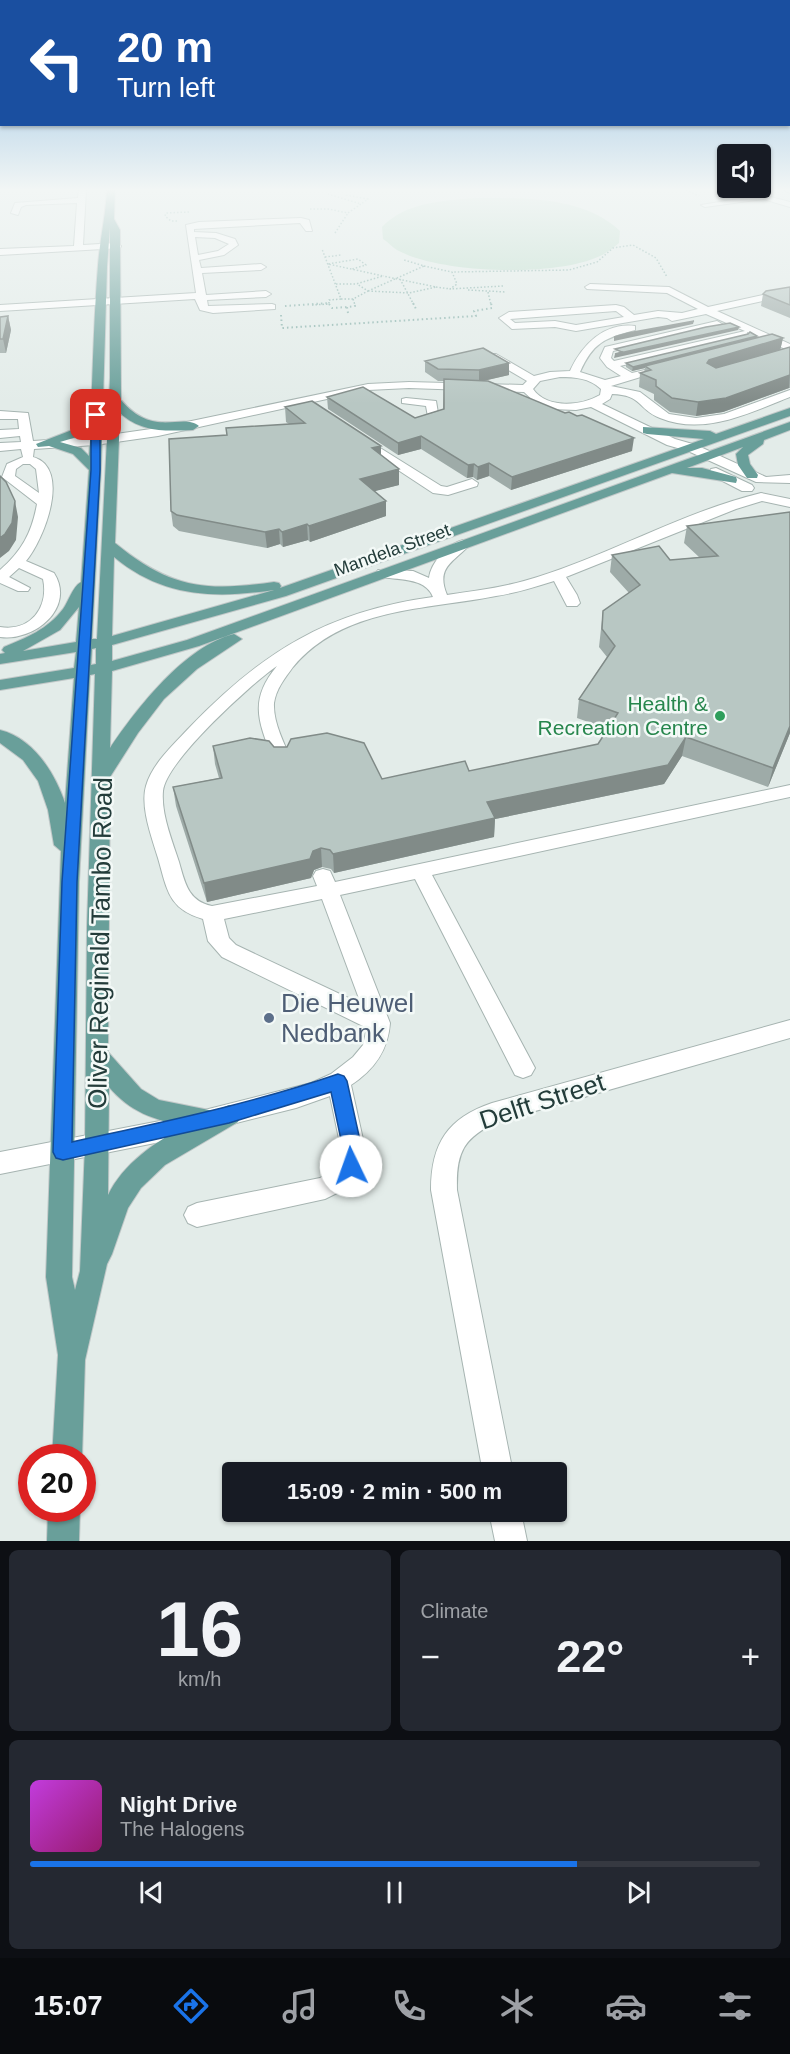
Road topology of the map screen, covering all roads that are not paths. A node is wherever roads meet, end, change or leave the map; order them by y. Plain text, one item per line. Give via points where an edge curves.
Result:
1 (104, 260) edge
2 (117, 260) edge
3 (194, 260) edge
4 (261, 267) dead end
5 (196, 271) junction
6 (208, 281) dead end
7 (197, 282) junction
8 (590, 287) dead end
9 (790, 292) edge
10 (266, 294) dead end
11 (199, 297) junction
12 (0, 299) edge
13 (50, 300) junction
14 (117, 301) junction
15 (102, 302) junction
16 (272, 307) dead end
17 (0, 308) edge
18 (595, 309) junction
19 (708, 310) junction
20 (546, 313) junction
21 (684, 316) junction
22 (46, 317) dead end
23 (631, 318) junction
24 (606, 321) junction
25 (555, 324) junction
26 (717, 324) edge
27 (743, 334) edge
28 (774, 340) junction
29 (752, 346) edge
30 (790, 348) edge
31 (492, 356) edge
32 (611, 365) junction
33 (674, 366) edge
34 (574, 374) junction
35 (630, 378) junction
36 (530, 385) junction
37 (606, 387) junction
38 (790, 393) edge
39 (115, 400) junction
40 (302, 400) junction
41 (406, 401) dead end
42 (592, 404) junction
43 (566, 406) junction
44 (318, 411) edge
45 (790, 412) edge
46 (0, 415) edge
47 (96, 415) junction
48 (580, 417) edge
49 (433, 419) edge
50 (790, 426) edge
51 (198, 427) junction
52 (647, 430) junction
53 (738, 431) junction
54 (0, 434) edge
55 (770, 434) junction
56 (355, 436) edge
57 (27, 439) junction
58 (114, 439) junction
59 (95, 441) junction
60 (48, 444) junction
61 (0, 447) edge
62 (674, 447) junction
63 (693, 454) junction
64 (709, 456) junction
65 (28, 460) junction
66 (633, 468) junction
67 (96, 470) junction
68 (665, 471) junction
69 (45, 477) junction
70 (761, 478) junction
71 (790, 479) edge
72 (731, 480) junction
73 (472, 483) dead end
74 (19, 485) junction
75 (44, 503) junction
76 (790, 503) edge
77 (712, 512) junction
78 (108, 544) junction
79 (463, 544) junction
80 (17, 562) junction
81 (363, 564) junction
82 (383, 573) junction
83 (557, 574) junction
84 (0, 578) edge
85 (87, 578) junction
86 (23, 588) dead end
87 (439, 593) junction
88 (572, 603) dead end
89 (297, 606) junction
90 (0, 632) edge
91 (313, 639) junction
92 (83, 646) junction
93 (106, 646) junction
94 (0, 653) edge
95 (0, 659) edge
96 (82, 668) junction
97 (104, 668) junction
98 (0, 669) edge
99 (0, 685) edge
100 (0, 735) edge
101 (282, 760) edge
102 (103, 775) junction
103 (790, 791) edge
104 (421, 872) junction
105 (69, 882) junction
106 (326, 884) junction
107 (212, 914) junction
108 (379, 1023) junction
109 (790, 1029) edge
110 (97, 1054) junction
111 (523, 1068) dead end
112 (338, 1081) junction
113 (219, 1117) junction
114 (97, 1145) junction
115 (63, 1152) junction
116 (0, 1163) edge
117 (197, 1215) dead end
118 (93, 1271) junction
119 (71, 1360) junction
120 (68, 1444) edge
121 (496, 1462) edge
122 (64, 1522) edge
123 (507, 1522) edge
124 (63, 1541) edge
125 (511, 1541) edge

1 - 15 main road, Oliver Reginald Tambo Road
2 - 14 main road, Oliver Reginald Tambo Road
3 - 5 street
4 - 5 street
5 - 7 street
6 - 7 street
7 - 11 street
8 - 19 street via 669,290
9 - 19 street
10 - 11 street
11 - 14 street
11 - 16 street via 202,308 208,310
12 - 13 street
13 - 15 street
13 - 17 street
13 - 22 street
14 - 15 street
14 - 39 main road, Oliver Reginald Tambo Road
15 - 47 main road, Oliver Reginald Tambo Road
18 - 20 street
18 - 23 street via 619,308
18 - 24 street
19 - 21 street
19 - 28 street
20 - 25 street
20 - 25 street via 504,318 512,326
21 - 23 street
21 - 34 street via 601,336 587,346
23 - 24 street
24 - 25 street via 576,328
26 - 32 street via 609,349 605,358
27 - 32 street
28 - 29 street
28 - 30 street
31 - 36 street
32 - 35 street
33 - 35 street
34 - 36 street via 547,375
34 - 37 street via 592,378
35 - 37 street
36 - 40 street via 382,386
36 - 43 street via 534,398
37 - 38 street via 636,394 667,417 694,422
37 - 42 street via 606,397
39 - 51 main road via 138,423
39 - 58 main road, Oliver Reginald Tambo Road
40 - 44 street
40 - 51 street
41 - 49 street via 432,403
42 - 43 street
42 - 52 street
43 - 48 street
45 - 53 main road, Mandela Street
46 - 57 street via 24,415
47 - 59 main road, Oliver Reginald Tambo Road
47 - 60 main road via 76,433
50 - 55 main road
51 - 58 street
52 - 53 main road via 694,436
52 - 62 street
52 - 66 main road via 656,446
53 - 63 main road, Mandela Street
54 - 57 street
55 - 64 main road
55 - 70 main road via 742,454 744,465
56 - 73 street via 438,490
57 - 60 street
57 - 61 street
57 - 65 street
58 - 59 street
58 - 78 main road, Oliver Reginald Tambo Road
59 - 60 street
59 - 67 main road, Oliver Reginald Tambo Road
60 - 67 main road via 77,451
62 - 63 main road, Mandela Street
62 - 66 main road, Mandela Street
63 - 64 street
63 - 68 main road, Mandela Street
63 - 72 street
64 - 70 street
65 - 69 street via 41,466
65 - 74 street via 8,468 8,477
66 - 81 main road, Mandela Street
67 - 85 main road, Oliver Reginald Tambo Road
68 - 72 main road via 702,472
68 - 79 main road, Mandela Street
69 - 74 street
69 - 75 street
70 - 71 street
72 - 77 street via 747,489
74 - 75 street
75 - 80 street via 34,540
76 - 77 street via 763,498
77 - 83 street
78 - 81 main road via 158,579 210,590 259,588
78 - 93 main road, Oliver Reginald Tambo Road
79 - 82 main road, Mandela Street
79 - 87 street via 440,564 435,575
80 - 84 street
80 - 90 street via 49,576 51,604 45,614 20,630
81 - 93 main road, Mandela Street
82 - 87 street via 413,575
82 - 89 main road, Mandela Street
83 - 87 street via 525,585
83 - 88 street
84 - 86 street
85 - 92 main road, Oliver Reginald Tambo Road
85 - 94 main road via 68,615 54,628 36,640
87 - 91 street via 367,615
89 - 93 main road via 144,644
89 - 97 main road, Mandela Street via 193,644
89 - 102 main road via 203,655 170,682 143,712
91 - 101 street via 282,668 268,692 267,718
91 - 107 street via 252,677 197,731 154,783 156,810 179,895 193,910
92 - 93 main road, Mandela Street
92 - 95 main road, Mandela Street
92 - 96 main road, Oliver Reginald Tambo Road
93 - 97 main road, Oliver Reginald Tambo Road
96 - 97 main road, Mandela Street
96 - 98 main road via 56,663
96 - 99 main road, Mandela Street
96 - 105 main road, Oliver Reginald Tambo Road
97 - 102 main road, Oliver Reginald Tambo Road
100 - 105 main road via 32,758 54,793
102 - 110 main road, Oliver Reginald Tambo Road
103 - 104 street
104 - 106 street
104 - 111 street
105 - 115 main road, Oliver Reginald Tambo Road
106 - 107 street
106 - 108 street
107 - 108 street via 219,941 229,951
108 - 112 street via 374,1050
109 - 121 street, Delft Street via 501,1110 466,1126 450,1146 444,1162 444,1190
110 - 113 main road via 141,1104 156,1111
110 - 114 main road, Oliver Reginald Tambo Road
112 - 113 street
112 - 117 street via 354,1154 346,1176 325,1188
113 - 114 street
113 - 118 main road via 163,1152 132,1179 113,1212
114 - 115 street
114 - 118 main road, Oliver Reginald Tambo Road
115 - 116 street
115 - 119 main road, Oliver Reginald Tambo Road via 59,1277
118 - 119 main road, Oliver Reginald Tambo Road
119 - 120 main road, Oliver Reginald Tambo Road
122 - 124 main road
123 - 125 street

